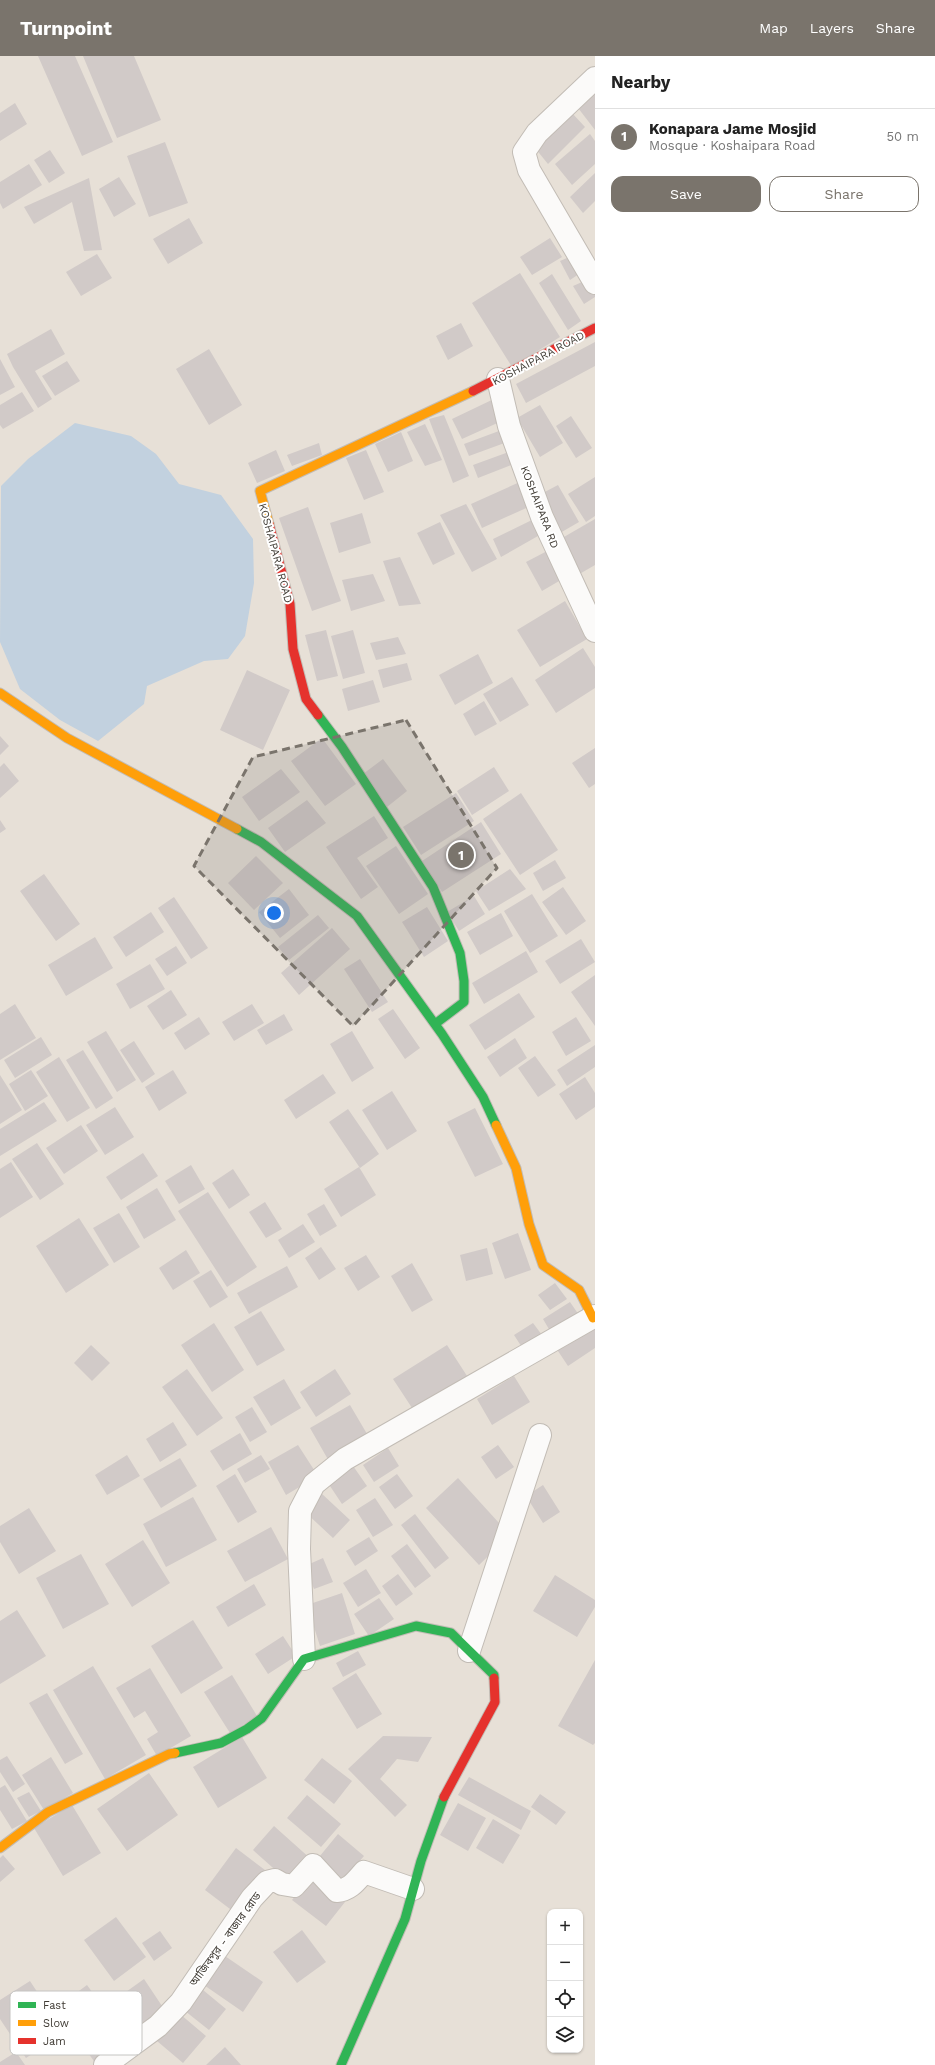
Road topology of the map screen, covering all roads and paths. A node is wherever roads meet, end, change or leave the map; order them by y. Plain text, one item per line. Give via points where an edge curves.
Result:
1 (595, 78) edge
2 (595, 283) edge
3 (595, 328) edge
4 (498, 379) junction
5 (595, 631) edge
6 (0, 693) edge
7 (435, 1024) junction
8 (594, 1317) edge
9 (540, 1435) dead end
10 (469, 1651) junction
11 (304, 1659) junction
12 (0, 1848) edge
13 (413, 1888) junction
14 (142, 2038) edge
15 (119, 2055) edge
16 (105, 2065) edge
17 (341, 2065) edge

1 - 2 street via 537,133 524,152 529,170
3 - 4 street, KOSHAIPARA ROAD
4 - 5 street, KOSHAIPARA RD via 509,426 542,517
4 - 7 street, KOSHAIPARA ROAD via 260,491 290,604 293,649 306,699 342,747 433,887 460,953 464,1002
6 - 7 street via 67,738 261,842 356,916
7 - 8 street via 483,1097 516,1168 529,1224 543,1265 579,1290
8 - 11 street via 345,1459 314,1484 300,1511 299,1549
9 - 10 street
10 - 11 street via 451,1633 416,1626
10 - 13 street via 494,1674 495,1702 444,1799
11 - 12 street via 262,1718 247,1729 221,1744 169,1754 48,1812
13 - 14 street, আজিবপুর - বাজার রোড via 364,1872 352,1885 337,1891 313,1865 294,1886 275,1880 267,1882 252,1898 181,2002 158,2026
13 - 17 street via 405,1919
15 - 16 street, আজিবপুর - বাজার রোড

